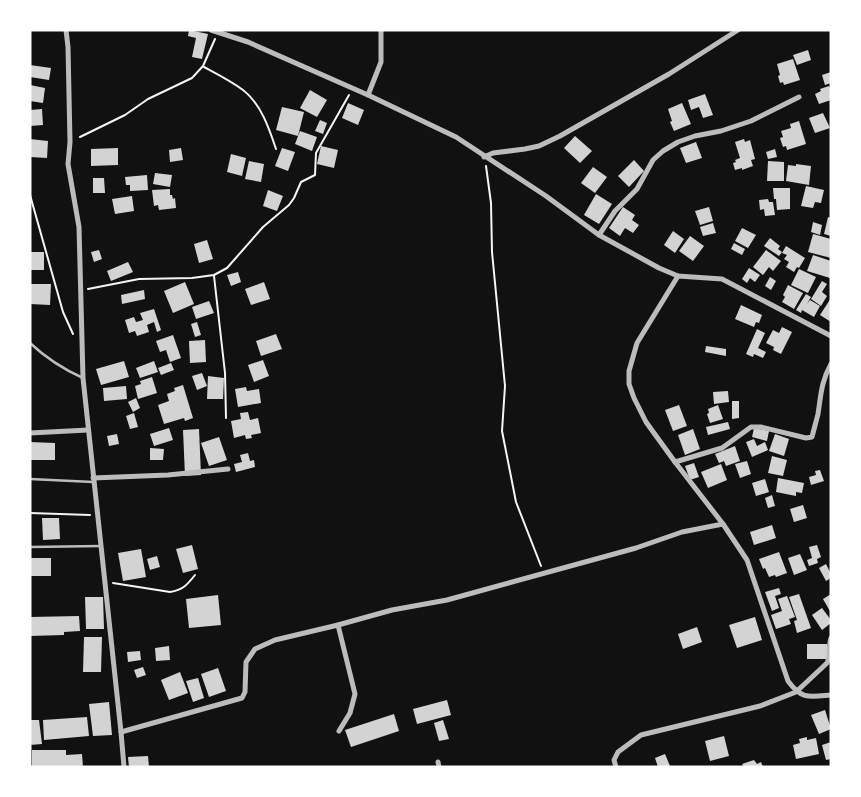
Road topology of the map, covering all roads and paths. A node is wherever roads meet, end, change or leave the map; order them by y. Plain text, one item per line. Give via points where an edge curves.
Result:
1 (66, 30) edge
2 (381, 30) edge
3 (738, 30) edge
4 (214, 31) edge
5 (203, 66) junction
6 (353, 88) junction
7 (368, 95) junction
8 (799, 97) dead end
9 (69, 142) junction
10 (276, 149) dead end
11 (484, 157) junction
12 (30, 195) edge
13 (599, 235) junction
14 (214, 275) junction
15 (678, 276) junction
16 (81, 291) junction
17 (831, 336) edge
18 (30, 343) edge
19 (82, 351) junction
20 (831, 364) edge
21 (83, 378) junction
22 (226, 418) dead end
23 (88, 430) junction
24 (30, 433) edge
25 (675, 462) junction
26 (228, 469) dead end
27 (30, 479) edge
28 (94, 480) junction
29 (30, 513) edge
30 (98, 515) junction
31 (723, 524) junction
32 (101, 546) junction
33 (30, 547) edge
34 (544, 574) junction
35 (195, 575) dead end
36 (105, 582) junction
37 (338, 625) junction
38 (831, 638) edge
39 (796, 692) junction
40 (831, 695) edge
41 (121, 732) junction
42 (339, 732) dead end
43 (124, 767) edge
44 (616, 767) edge

1 - 9 street
2 - 7 street via 381,62
3 - 11 street via 560,136 539,146
4 - 5 path
4 - 6 street
5 - 9 path via 192,78
5 - 10 path via 254,101
6 - 7 street
6 - 14 path via 316,153 315,175 301,182 289,205 227,268
7 - 11 street via 456,137
8 - 13 street via 751,121 695,136 663,151
9 - 16 street
11 - 13 street
11 - 34 path via 505,386 502,431 516,502
12 - 19 path via 63,312
13 - 15 street
14 - 16 path via 139,279
14 - 22 path
15 - 17 street via 722,279
15 - 25 street via 637,343 629,371 629,384 646,422
16 - 19 street
18 - 21 lane
19 - 21 street
20 - 25 street via 812,437 751,427 722,448
21 - 23 street
23 - 24 street
23 - 28 street
25 - 31 street
26 - 28 street
27 - 28 lane
28 - 30 street
29 - 30 path
30 - 32 street
31 - 34 street
31 - 39 street via 747,560 788,681
32 - 33 lane
32 - 36 street
34 - 37 street
35 - 36 path via 186,587 170,592
36 - 41 street
37 - 41 street via 255,649 246,662 242,698
37 - 42 street via 355,694 351,713
38 - 39 street via 827,663
39 - 40 street via 809,697
39 - 44 street via 760,706 641,736 618,752
41 - 43 street

